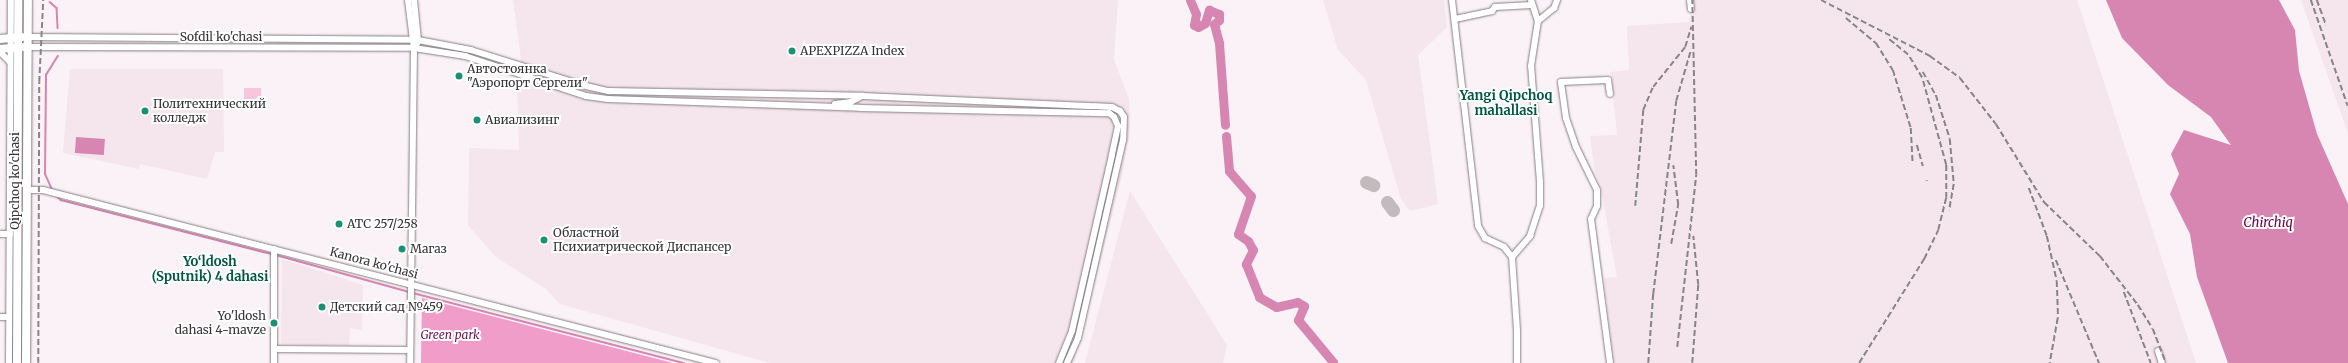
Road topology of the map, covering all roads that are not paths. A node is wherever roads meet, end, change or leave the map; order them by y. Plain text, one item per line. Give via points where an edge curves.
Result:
1 (11, 0) edge
2 (18, 0) edge
3 (28, 0) edge
4 (408, 0) edge
5 (414, 0) edge
6 (1452, 0) edge
7 (1494, 0) edge
8 (1557, 0) edge
9 (1690, 0) edge
10 (1532, 2) edge
11 (1495, 7) junction
12 (1691, 9) dead end
13 (1455, 19) junction
14 (1538, 21) junction
15 (11, 25) junction
16 (27, 37) junction
17 (0, 38) edge
18 (14, 38) junction
19 (51, 38) junction
20 (211, 39) junction
21 (415, 40) junction
22 (27, 47) junction
23 (51, 47) junction
24 (0, 48) edge
25 (14, 48) junction
26 (212, 48) junction
27 (414, 48) junction
28 (0, 52) edge
29 (10, 64) junction
30 (1610, 94) dead end
31 (862, 96) junction
32 (826, 106) junction
33 (1119, 110) junction
34 (1114, 116) junction
35 (17, 169) junction
36 (27, 169) junction
37 (1105, 189) junction
38 (26, 190) junction
39 (1112, 191) junction
40 (0, 234) edge
41 (10, 234) junction
42 (1091, 246) junction
43 (1100, 248) junction
44 (274, 253) junction
45 (1512, 257) junction
46 (411, 290) junction
47 (0, 317) edge
48 (9, 317) junction
49 (274, 349) junction
50 (410, 350) junction
51 (2158, 352) dead end
52 (9, 363) edge
53 (17, 363) edge
54 (26, 363) edge
55 (274, 363) edge
56 (410, 363) edge
57 (716, 363) edge
58 (1059, 363) edge
59 (1067, 363) edge
60 (1517, 363) edge
61 (1610, 363) edge
62 (2162, 363) edge

1 - 15 street, Qipchoq ko'chasi
2 - 18 main road, Qipchoq ko'chasi
3 - 16 main road, Qipchoq ko'chasi
4 - 21 street
5 - 21 street
6 - 13 street
7 - 11 street
8 - 14 street via 1554,8
9 - 12 street
10 - 11 street
10 - 14 street
11 - 13 street via 1492,11
13 - 45 street via 1478,226 1485,238 1504,247
14 - 45 street via 1531,73 1540,206 1530,236
15 - 17 street
15 - 18 street, Qipchoq ko'chasi
16 - 18 main road
16 - 19 street, Sofdil ko'chasi
16 - 22 main road, Qipchoq ko'chasi
17 - 18 main road
18 - 22 main road
18 - 25 main road, Qipchoq ko'chasi
19 - 20 street, Sofdil ko'chasi
19 - 23 street
20 - 21 street, Sofdil ko'chasi
20 - 26 street
21 - 27 street
21 - 31 street, Sofdil ko'chasi via 485,54 604,90
22 - 23 street, Sofdil ko'chasi
22 - 25 main road
22 - 36 main road, Qipchoq ko'chasi
23 - 26 street, Sofdil ko'chasi
24 - 25 main road
25 - 29 street, Qipchoq ko'chasi
25 - 35 main road, Qipchoq ko'chasi
26 - 27 street, Sofdil ko'chasi
27 - 32 street, Sofdil ko'chasi via 465,56 597,98
27 - 46 street
28 - 29 street
29 - 41 street, Qipchoq ko'chasi
30 - 61 street via 1608,80 1561,82 1566,118 1576,147 1598,190 1597,206 1591,219
31 - 32 street via 851,102
31 - 33 street, Sofdil ko'chasi via 1107,106
32 - 34 street via 1106,112
33 - 34 street
33 - 39 street via 1125,124
34 - 37 street via 1118,127
35 - 36 main road
35 - 53 main road, Qipchoq ko'chasi
36 - 38 main road, Qipchoq ko'chasi
37 - 39 street
37 - 42 street
38 - 44 street, Kanora ko'chasi via 43,190
38 - 54 main road, Qipchoq ko'chasi
39 - 43 street
40 - 41 street
41 - 48 street, Qipchoq ko'chasi
42 - 43 street
42 - 58 street via 1070,341
43 - 59 street via 1076,344
44 - 46 street, Kanora ko'chasi
44 - 49 street
45 - 60 street
46 - 50 street
46 - 57 street, Kanora ko'chasi
47 - 48 street
48 - 52 street, Qipchoq ko'chasi
49 - 50 street
49 - 55 street
50 - 56 street
51 - 62 street

